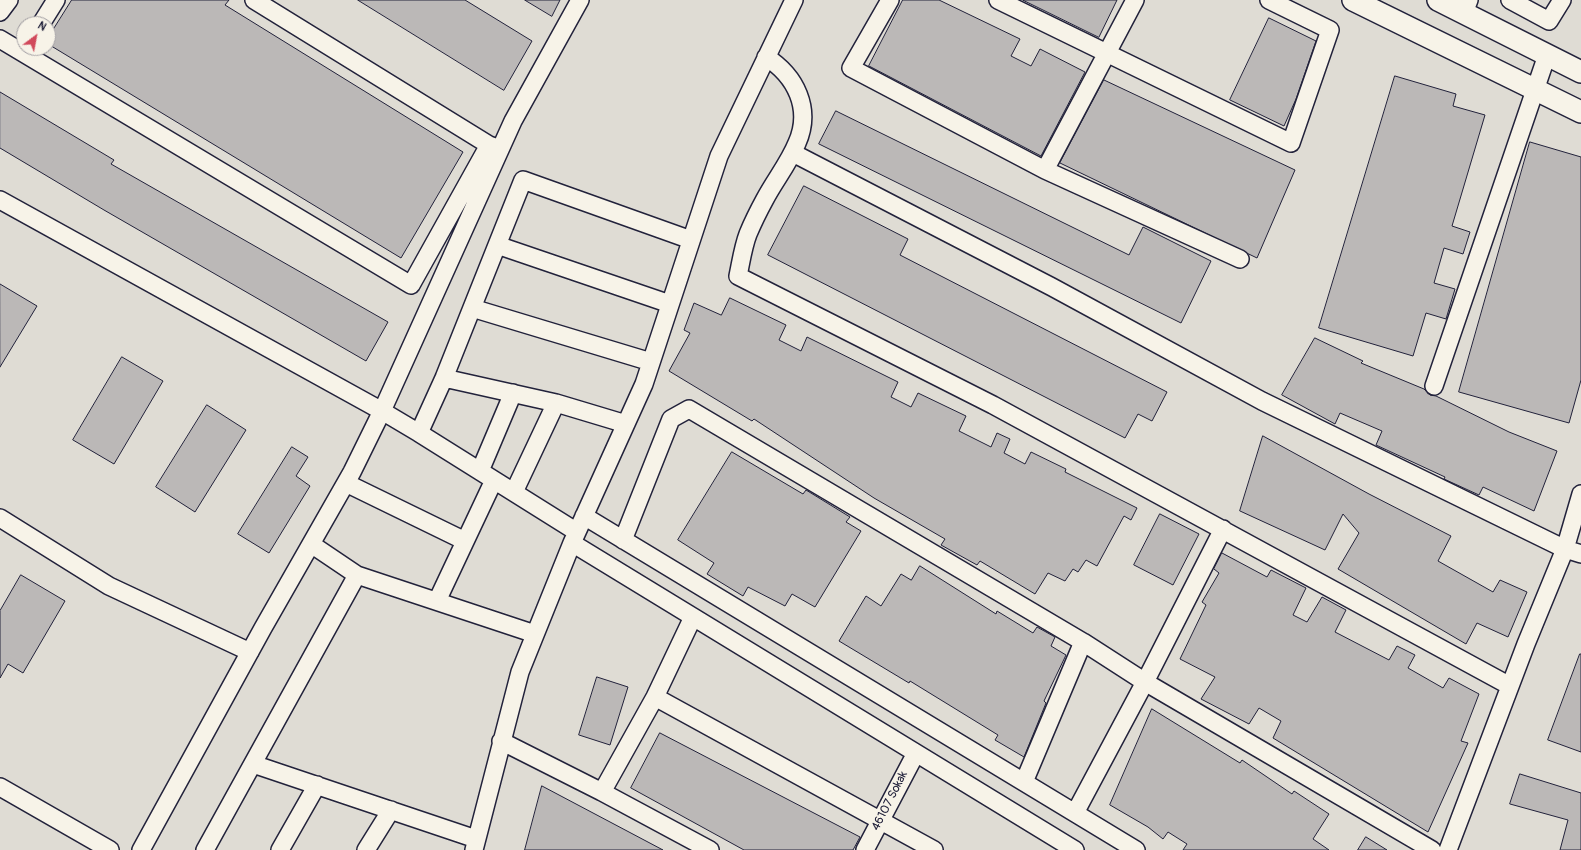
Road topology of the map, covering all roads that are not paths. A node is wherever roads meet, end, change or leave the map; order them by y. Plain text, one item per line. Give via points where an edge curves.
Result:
1 (9, 0) edge
2 (56, 0) edge
3 (254, 0) edge
4 (580, 0) edge
5 (794, 0) edge
6 (890, 0) edge
7 (998, 0) edge
8 (1135, 0) edge
9 (1269, 0) edge
10 (1353, 0) edge
11 (1438, 0) edge
12 (1510, 0) edge
13 (1562, 0) edge
14 (1467, 7) edge
15 (0, 12) edge
16 (47, 16) edge
17 (0, 39) edge
18 (16, 47) edge
19 (1107, 52) junction
20 (1547, 55) junction
21 (33, 56) edge
22 (766, 57) junction
23 (1581, 72) edge
24 (1536, 88) junction
25 (1581, 112) edge
26 (494, 147) junction
27 (793, 153) junction
28 (1045, 170) junction
29 (0, 200) edge
30 (691, 240) junction
31 (497, 245) junction
32 (1240, 259) dead end
33 (670, 304) junction
34 (472, 308) junction
35 (651, 362) junction
36 (444, 378) junction
37 (1434, 386) dead end
38 (513, 393) junction
39 (556, 402) junction
40 (382, 411) junction
41 (626, 424) junction
42 (419, 433) junction
43 (487, 476) junction
44 (346, 482) junction
45 (514, 492) junction
46 (1581, 494) edge
47 (584, 516) junction
48 (0, 518) edge
49 (1223, 529) junction
50 (574, 538) junction
51 (624, 540) junction
52 (465, 541) junction
53 (311, 544) junction
54 (1564, 550) junction
55 (1581, 554) edge
56 (357, 575) junction
57 (437, 601) junction
58 (693, 617) junction
59 (535, 634) junction
60 (1083, 642) junction
61 (250, 652) junction
62 (1146, 682) junction
63 (1510, 686) junction
64 (654, 697) junction
65 (502, 741) junction
66 (916, 753) junction
67 (253, 764) junction
68 (1024, 782) junction
69 (317, 785) junction
70 (0, 787) edge
71 (602, 792) junction
72 (391, 810) junction
73 (1075, 813) junction
74 (880, 821) junction
75 (475, 844) edge
76 (110, 850) edge
77 (141, 850) edge
78 (205, 850) edge
79 (280, 850) edge
80 (366, 850) edge
81 (710, 850) edge
82 (865, 850) edge
83 (934, 850) edge
84 (1075, 850) edge
85 (1136, 850) edge
86 (1432, 850) edge
87 (1448, 850) edge

1 - 15 street
2 - 16 street
3 - 26 street
4 - 26 street via 513,121
5 - 22 street
6 - 28 street via 851,68
7 - 19 street
8 - 19 street
9 - 19 street via 1330,30 1291,143
10 - 24 main road
11 - 14 main road
12 - 13 street via 1549,21
14 - 20 main road
17 - 18 street
19 - 28 street
20 - 23 main road
20 - 24 street
21 - 26 street via 411,285
22 - 27 street via 789,77 800,97 800,137
22 - 30 street via 719,156
24 - 25 main road
24 - 37 street
26 - 40 street
27 - 49 street via 747,236 738,276 994,405
27 - 54 street via 1052,287 1262,401
28 - 32 street
29 - 40 street
30 - 31 street via 524,180
30 - 33 street
31 - 33 street
31 - 34 street
33 - 35 street
34 - 35 street
34 - 36 street
35 - 41 street
36 - 38 street
36 - 42 street
38 - 39 street
38 - 43 street
39 - 41 street
39 - 45 street
40 - 42 street
40 - 44 street
41 - 47 street
42 - 43 street
43 - 45 street
43 - 52 street
44 - 52 street
44 - 53 street
45 - 50 street
46 - 54 street
47 - 50 street
47 - 51 street
48 - 61 street via 109,586
49 - 62 street
49 - 63 street
50 - 58 street
50 - 59 street
51 - 60 street via 671,419 689,410
51 - 68 street
52 - 57 street
53 - 56 street
53 - 61 street
54 - 55 street
54 - 63 street
56 - 57 street
56 - 67 street
57 - 59 street
58 - 64 street
58 - 66 street
59 - 65 street via 520,672
60 - 62 street
60 - 68 street
61 - 77 street
62 - 73 street
62 - 86 street
63 - 87 street
64 - 71 street
64 - 74 street
65 - 71 street
65 - 75 street
66 - 74 street, 46107 Sokak
66 - 84 street
67 - 69 street
67 - 78 street
68 - 73 street
69 - 72 street
69 - 79 street
70 - 76 street
71 - 81 street
72 - 75 street
72 - 80 street
73 - 85 street
74 - 82 street, 46107 Sokak
74 - 83 street

